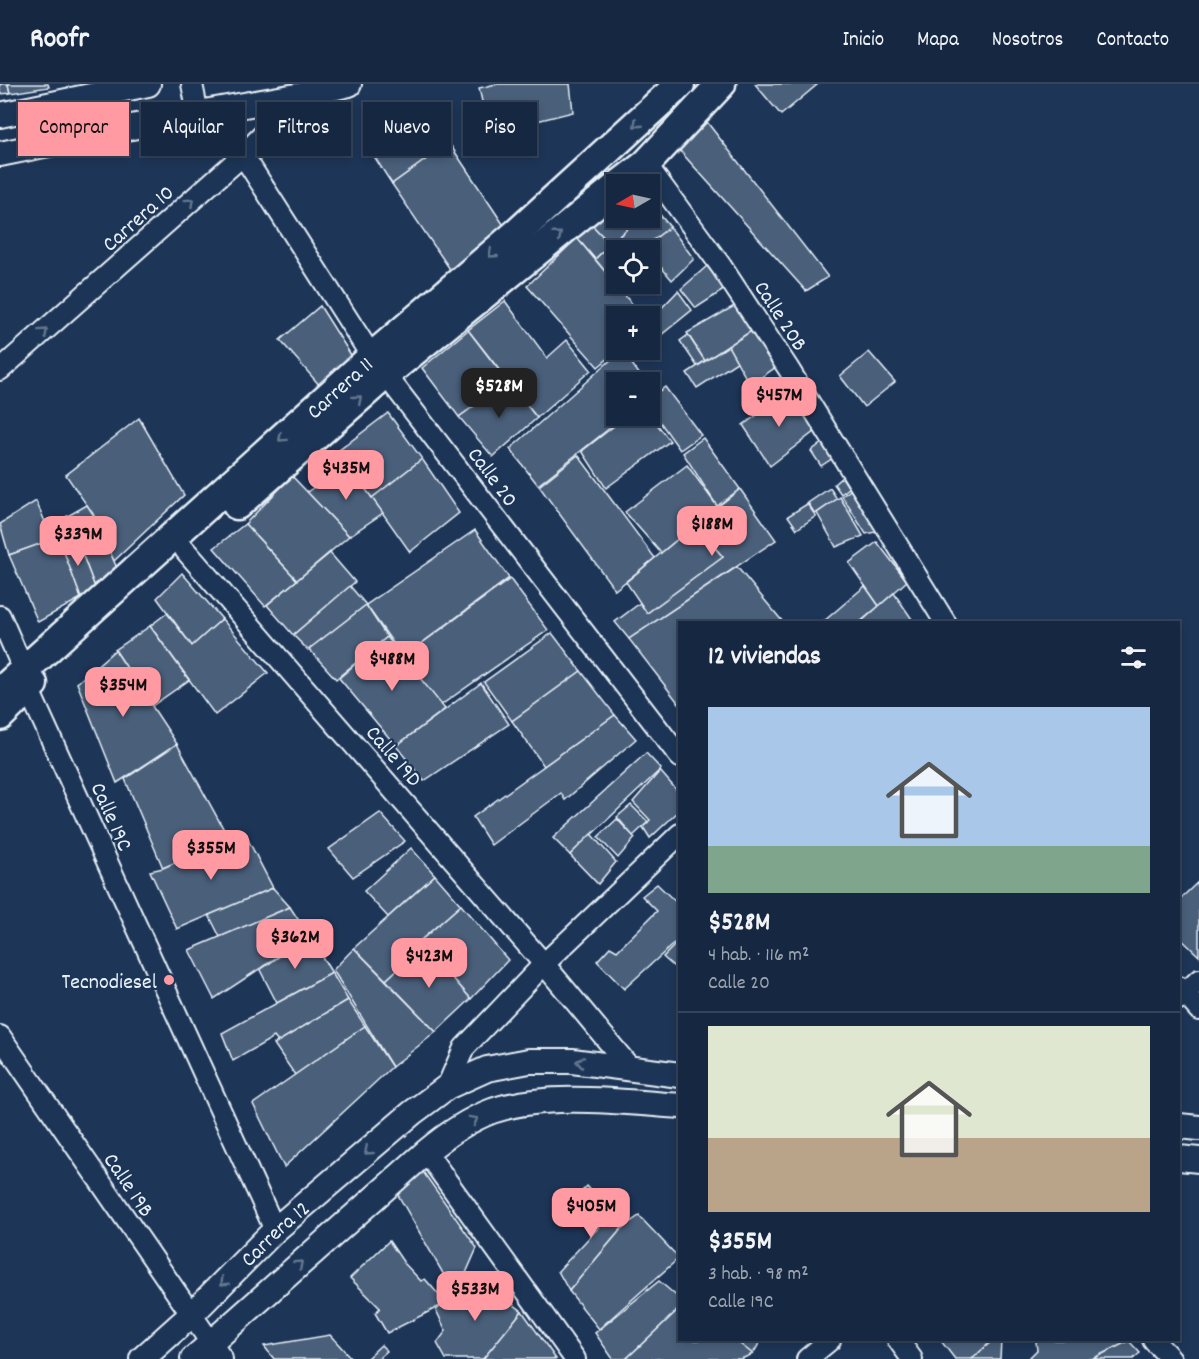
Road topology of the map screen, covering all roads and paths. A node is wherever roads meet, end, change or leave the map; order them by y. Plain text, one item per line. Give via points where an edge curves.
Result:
1 (148, 84) edge
2 (192, 84) edge
3 (349, 84) edge
4 (680, 84) edge
5 (721, 84) edge
6 (302, 95) junction
7 (196, 102) edge
8 (245, 105) edge
9 (0, 115) edge
10 (141, 126) edge
11 (245, 153) edge
12 (0, 154) edge
13 (242, 156) edge
14 (244, 156) edge
15 (646, 164) junction
16 (633, 174) edge
17 (606, 195) edge
18 (379, 366) junction
19 (0, 370) edge
20 (185, 550) junction
21 (0, 616) edge
22 (942, 621) edge
23 (26, 679) junction
24 (0, 692) edge
25 (0, 716) edge
26 (678, 754) edge
27 (678, 836) edge
28 (544, 964) junction
29 (1199, 981) edge
30 (1181, 993) edge
31 (1199, 1010) edge
32 (0, 1036) edge
33 (631, 1069) junction
34 (678, 1075) edge
35 (447, 1087) junction
36 (678, 1106) edge
37 (1180, 1126) edge
38 (1199, 1128) edge
39 (426, 1152) junction
40 (1180, 1158) edge
41 (1199, 1160) edge
42 (275, 1230) junction
43 (191, 1315) junction
44 (829, 1341) edge
45 (899, 1341) edge
46 (1154, 1341) edge
47 (208, 1354) edge
48 (142, 1359) edge
49 (575, 1359) edge
50 (807, 1359) edge
51 (912, 1359) edge
52 (1171, 1359) edge

1 - 9 street
2 - 7 street
3 - 6 street
4 -> 18 main road, Carrera 11
5 - 15 main road
6 - 8 street
6 - 11 street, Carrera 10
10 - 12 street
19 -> 13 street, Carrera 10
14 - 18 street, Calle 20
15 - 16 main road
15 - 22 street, Calle 20B via 789,368
18 -> 17 main road, Carrera 11
20 -> 18 main road, Carrera 11
18 -> 23 main road, Carrera 11
18 - 26 street, Calle 20
20 - 23 main road, Carrera 11
20 - 28 street, Calle 19D
21 - 23 street, Calle 19C
23 - 24 main road, Carrera 11
23 - 25 main road, Carrera 11
23 - 42 street, Calle 19C
27 - 28 street
28 - 33 street, Calle 19D
28 - 35 street via 464,1048
29 - 30 street
30 - 31 street
32 - 43 street, Calle 19B
33 - 34 street, Carrera 12
33 -> 35 street, Carrera 12 via 529,1060 487,1069
35 -> 42 street, Carrera 12
39 -> 36 street, Carrera 12 via 473,1120 525,1102
37 - 38 street
47 -> 39 street, Carrera 12
39 - 49 street
40 - 41 street
42 -> 43 street, Carrera 12
43 - 47 street, Calle 19B
43 - 48 street, Carrera 12
44 - 50 street
45 - 51 street
46 - 52 street

